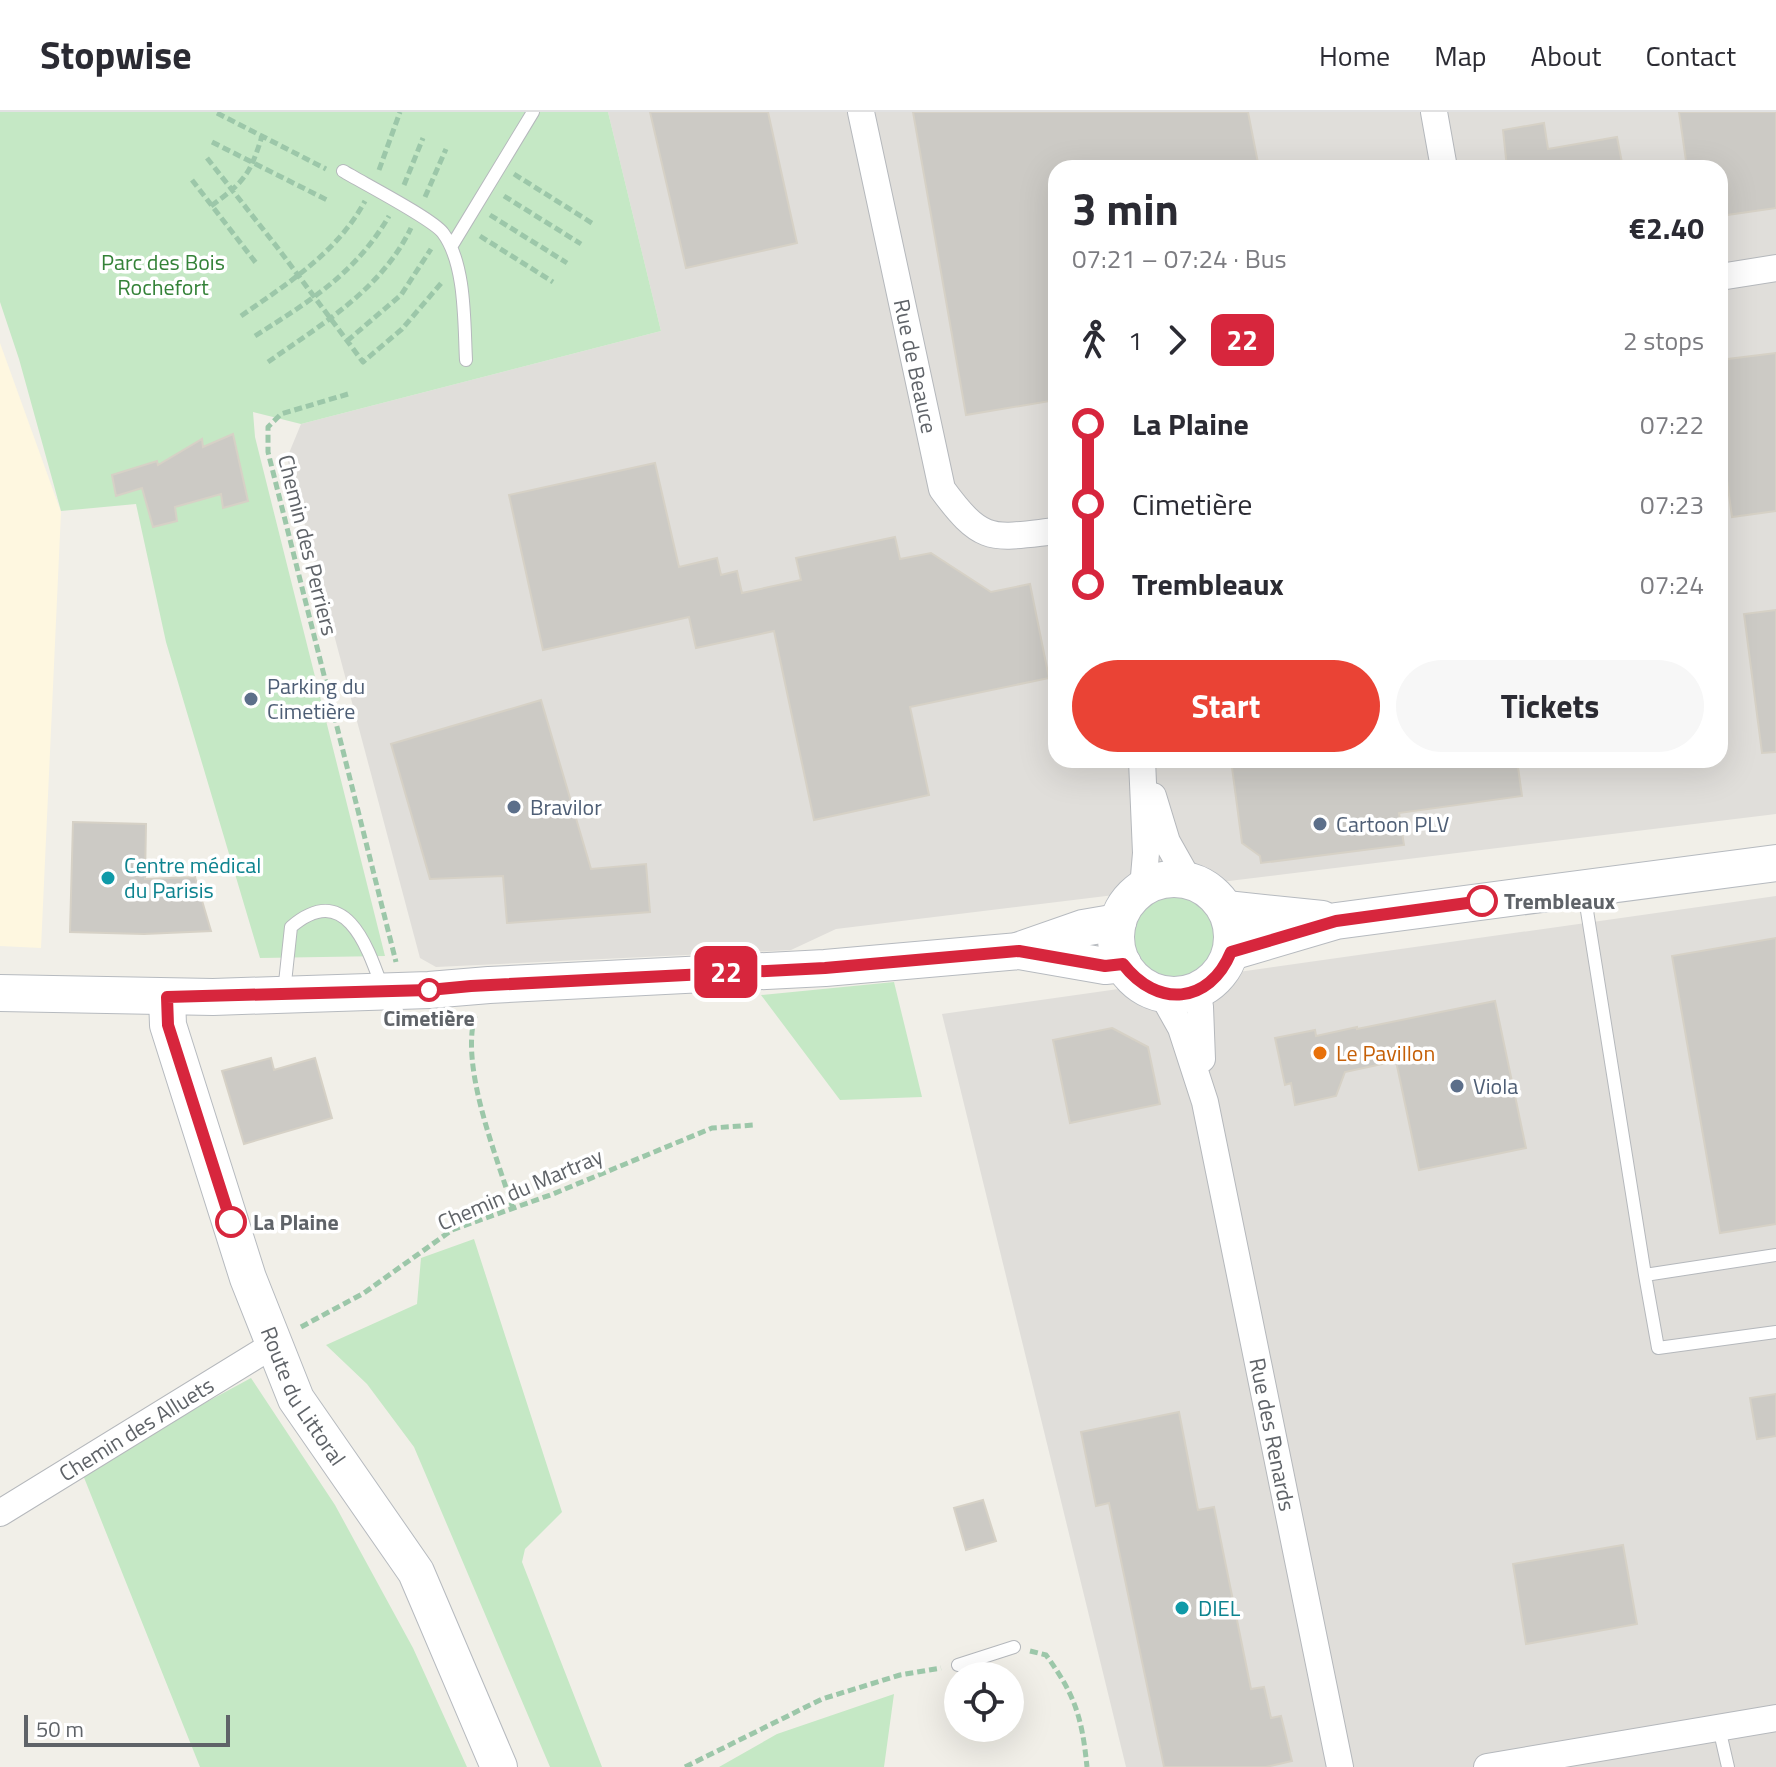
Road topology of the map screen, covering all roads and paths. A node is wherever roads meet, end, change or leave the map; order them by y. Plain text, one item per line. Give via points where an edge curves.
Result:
1 (400, 112) edge
2 (533, 112) edge
3 (861, 112) edge
4 (1434, 112) edge
5 (217, 113) edge
6 (262, 136) junction
7 (423, 138) dead end
8 (212, 142) dead end
9 (446, 149) dead end
10 (207, 158) dead end
11 (1443, 160) edge
12 (254, 163) junction
13 (502, 166) junction
14 (328, 169) dead end
15 (343, 171) dead end
16 (192, 180) dead end
17 (489, 187) junction
18 (372, 188) junction
19 (232, 191) junction
20 (327, 200) dead end
21 (397, 203) junction
22 (211, 206) junction
23 (477, 207) junction
24 (417, 216) junction
25 (595, 225) dead end
26 (464, 227) junction
27 (442, 231) junction
28 (581, 244) dead end
29 (451, 247) junction
30 (256, 263) dead end
31 (456, 263) junction
32 (567, 263) dead end
33 (1776, 268) edge
34 (299, 276) junction
35 (1728, 276) edge
36 (553, 282) dead end
37 (315, 298) junction
38 (241, 316) dead end
39 (330, 319) junction
40 (255, 336) dead end
41 (347, 341) junction
42 (466, 360) dead end
43 (268, 362) dead end
44 (348, 394) dead end
45 (1048, 532) edge
46 (1142, 768) edge
47 (1144, 768) edge
48 (1776, 863) edge
49 (1189, 881) junction
50 (1143, 888) junction
51 (1583, 889) junction
52 (1226, 909) junction
53 (1336, 921) junction
54 (1118, 922) junction
55 (1019, 951) junction
56 (1231, 952) junction
57 (1123, 964) junction
58 (489, 985) junction
59 (393, 990) junction
60 (1179, 992) junction
61 (0, 993) edge
62 (283, 994) junction
63 (167, 997) junction
64 (1205, 1102) junction
65 (754, 1125) dead end
66 (513, 1209) junction
67 (1776, 1255) edge
68 (1645, 1275) junction
69 (1776, 1332) edge
70 (273, 1345) junction
71 (0, 1513) edge
72 (1014, 1647) joint
73 (967, 1662) edge
74 (944, 1667) edge
75 (1776, 1718) edge
76 (1719, 1728) junction
77 (499, 1767) edge
78 (685, 1767) edge
79 (1087, 1767) edge
80 (1340, 1767) edge
81 (1487, 1767) edge
82 (1728, 1767) edge

1 - 18 path
2 - 13 lane
3 - 45 street, Rue de Beauce via 942,489 964,518 995,537
4 - 11 street
5 - 6 path
6 - 12 path
6 - 14 path
7 - 21 path
8 - 12 path
9 - 24 path
10 - 19 path
12 - 19 path
12 - 20 path
13 - 17 lane
13 - 25 path
15 - 18 lane
16 - 22 path
17 - 23 lane
17 - 28 path
18 - 21 lane
18 - 34 path via 341,238
19 - 22 path
19 - 34 path
21 - 24 lane
21 - 37 path via 351,268
22 - 30 path
23 - 26 lane
23 - 32 path
24 - 27 lane
24 - 39 path via 386,268
26 - 29 lane
26 - 36 path
27 - 29 lane
27 - 41 path via 401,295
29 - 31 lane
31 - 41 path via 402,329 363,362
31 - 42 lane
33 - 35 street
34 - 37 path
34 - 38 path
37 - 39 path
37 - 40 path
39 - 41 path
39 - 43 path
44 - 59 path, Chemin des Perriers via 281,414 268,427 268,452
46 - 50 street
47 - 49 street via 1167,842
48 - 51 main road
49 - 50 main road via 1157,881
49 - 52 main road via 1216,896
50 - 54 main road
51 - 53 main road
51 - 68 lane
52 - 53 main road
52 - 56 main road
53 - 56 main road
54 - 55 main road via 1083,928
54 - 57 main road
55 - 57 main road via 1105,966
55 - 58 main road via 825,968
56 - 60 main road via 1212,982
57 - 60 main road via 1145,987
58 - 59 main road
58 - 66 path via 474,1020 471,1046 477,1088
59 - 62 main road
59 - 62 lane via 351,920 330,912 314,913 291,927
60 - 64 street, Rue des Renards via 1181,1028
60 - 64 street, Rue des Renards via 1200,1007
61 - 63 main road
62 - 63 main road
63 - 70 main road, Route du Littoral via 168,1025
64 - 80 street, Rue des Renards
65 - 66 path, Chemin du Martray via 712,1128
66 - 70 path, Chemin du Martray via 452,1230 364,1293
67 - 68 lane
68 - 69 lane via 1658,1348
70 - 71 street, Chemin des Alluets
70 - 77 main road, Route du Littoral via 296,1399 416,1572
72 - 73 lane
72 - 79 path via 1046,1655 1063,1678 1075,1700
74 - 78 path via 822,1699
75 - 76 street
76 - 81 street
76 - 82 lane

